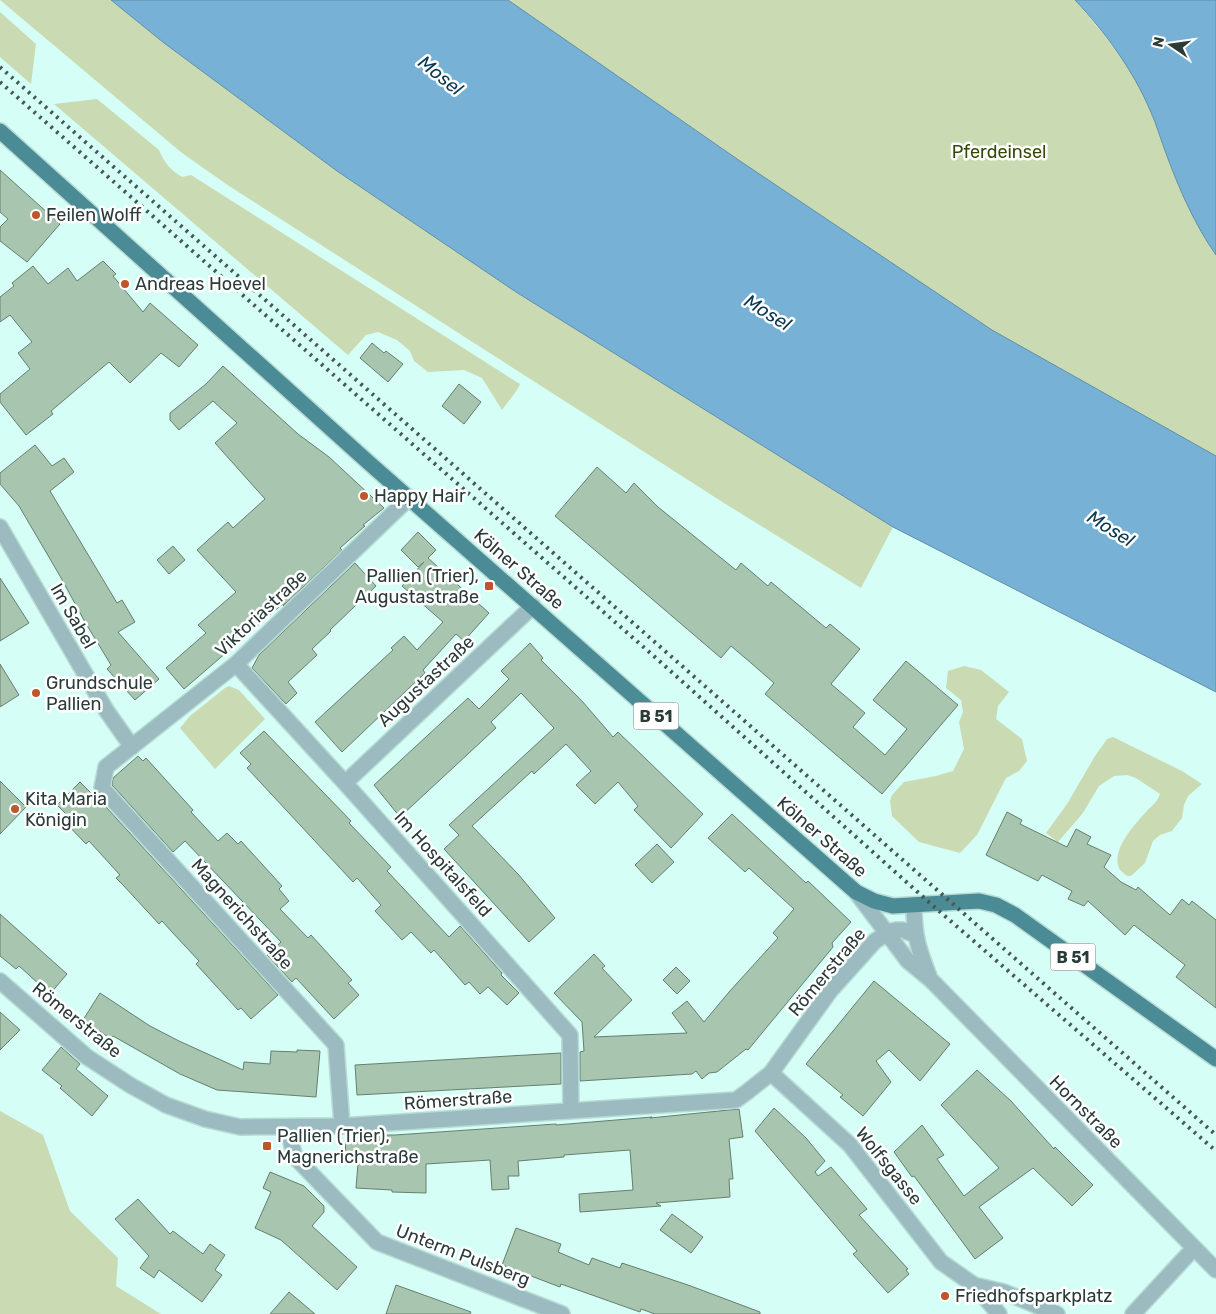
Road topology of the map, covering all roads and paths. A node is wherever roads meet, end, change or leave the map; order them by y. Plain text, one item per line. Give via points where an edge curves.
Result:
1 (0, 132) edge
2 (410, 498) junction
3 (0, 527) edge
4 (533, 606) junction
5 (236, 664) junction
6 (132, 747) junction
7 (345, 783) junction
8 (856, 892) junction
9 (914, 905) junction
10 (887, 933) junction
11 (915, 934) junction
12 (930, 980) junction
13 (0, 981) edge
14 (1216, 1059) edge
15 (771, 1072) junction
16 (571, 1111) junction
17 (342, 1126) junction
18 (287, 1127) junction
19 (1194, 1248) junction
20 (1216, 1270) edge
21 (974, 1286) junction
22 (562, 1314) edge
23 (999, 1314) edge
24 (1057, 1314) edge
25 (1133, 1314) edge

1 - 2 main road, Kölner Straße / B 51
2 - 4 main road, Kölner Straße / B 51
2 - 5 street, Viktoriastraße
3 - 6 street, Im Sabel via 106,710
4 - 7 street, Augustastraße
4 - 8 main road, Kölner Straße / B 51
5 - 6 street, Viktoriastraße
5 - 7 street, Im Hospitalsfeld
6 - 17 street, Magnerichstraße via 106,767 102,788 336,1045
7 - 16 street, Im Hospitalsfeld via 570,1035
8 - 9 main road, Kölner Straße / B 51 via 887,905
8 - 10 street, Hornstraße
9 - 11 street, Hornstraße
9 - 14 main road, B 51 via 980,901 1006,910
10 - 11 street via 900,930
10 - 12 street, Hornstraße via 908,961
10 - 15 street, Römerstraße via 875,941 830,991
11 - 12 street, Hornstraße
12 - 19 street, Hornstraße
13 - 18 street, Römerstraße via 87,1057 166,1105 205,1120 240,1127
15 - 16 street, Römerstraße via 736,1100
15 - 21 street, Wolfsgasse via 850,1145 940,1262
16 - 17 street, Römerstraße
17 - 18 street, Römerstraße
18 - 22 street, Unterm Pulsberg via 295,1156 377,1242
19 - 20 street, Hornstraße
19 - 25 street
21 - 23 street, Wolfsgasse
21 - 24 street, Wolfsgasse via 1004,1292

